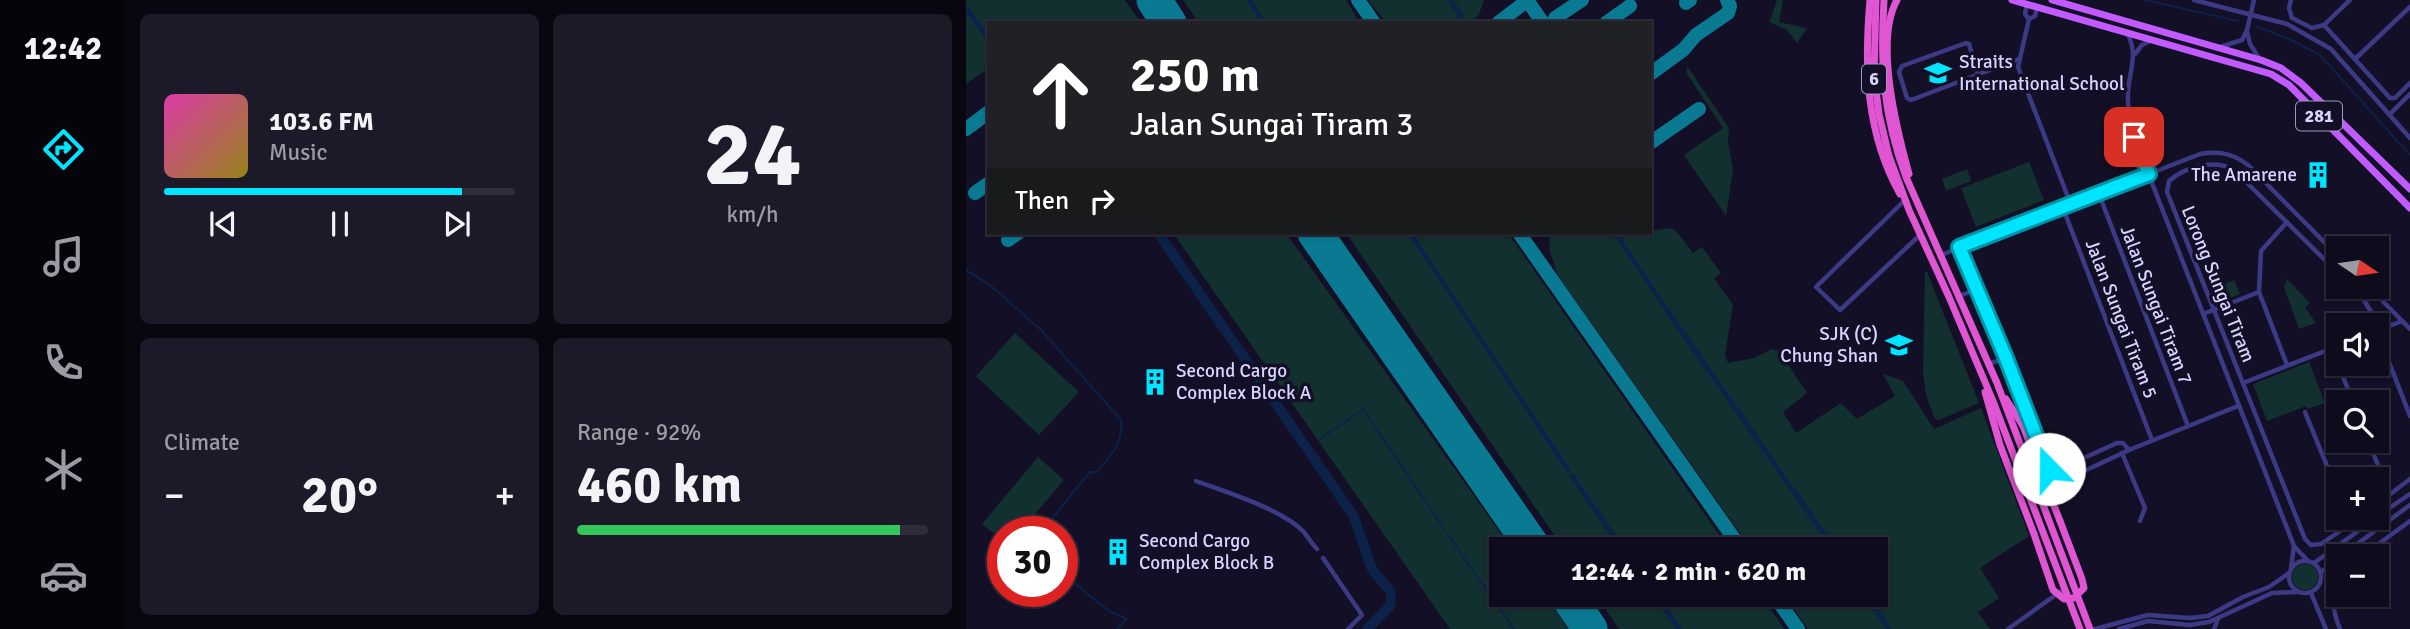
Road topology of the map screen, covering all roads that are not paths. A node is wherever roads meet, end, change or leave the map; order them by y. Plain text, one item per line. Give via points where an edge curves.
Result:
1 (1868, 0) edge
2 (1876, 0) edge
3 (1884, 0) edge
4 (1897, 0) edge
5 (2012, 0) edge
6 (2054, 0) edge
7 (2194, 0) edge
8 (2254, 0) edge
9 (2291, 0) edge
10 (2350, 0) edge
11 (2028, 4) junction
12 (2037, 6) junction
13 (2410, 7) edge
14 (2251, 13) junction
15 (2029, 19) junction
16 (2324, 24) junction
17 (2247, 30) junction
18 (2126, 33) junction
19 (2152, 40) junction
20 (2338, 41) junction
21 (2216, 48) junction
22 (2331, 49) junction
23 (2134, 55) junction
24 (2020, 59) junction
25 (2355, 59) junction
26 (2261, 60) junction
27 (1978, 75) junction
28 (2410, 83) edge
29 (2410, 94) edge
30 (2390, 114) junction
31 (2410, 138) edge
32 (2149, 174) junction
33 (2410, 189) edge
34 (2099, 194) junction
35 (1916, 198) junction
36 (1904, 201) junction
37 (2071, 205) junction
38 (2063, 208) junction
39 (2410, 208) edge
40 (1909, 210) junction
41 (2287, 222) junction
42 (1920, 235) junction
43 (2326, 244) edge
44 (1959, 247) junction
45 (1941, 255) junction
46 (2326, 261) edge
47 (1976, 289) junction
48 (2259, 292) junction
49 (1960, 296) junction
50 (2381, 299) edge
51 (2213, 310) junction
52 (2203, 314) junction
53 (2402, 321) junction
54 (2389, 326) edge
55 (2410, 329) edge
56 (2326, 350) edge
57 (2006, 358) junction
58 (2389, 362) edge
59 (1989, 364) junction
60 (2287, 365) junction
61 (1980, 376) junction
62 (1997, 383) junction
63 (2243, 383) junction
64 (2238, 406) junction
65 (2305, 412) dead end
66 (2410, 416) edge
67 (2188, 426) junction
68 (2152, 440) junction
69 (2129, 450) junction
70 (2122, 453) junction
71 (2373, 453) edge
72 (2327, 467) edge
73 (2049, 469) junction
74 (2410, 479) edge
75 (1196, 481) dead end
76 (2282, 482) junction
77 (2271, 488) junction
78 (2390, 494) joint
79 (2410, 494) edge
80 (2410, 505) edge
81 (2389, 509) edge
82 (2140, 520) dead end
83 (2410, 520) edge
84 (2338, 530) edge
85 (2358, 530) edge
86 (2358, 544) edge
87 (2378, 544) edge
88 (2294, 546) junction
89 (1317, 550) dead end
90 (1322, 558) dead end
91 (2311, 562) junction
92 (2326, 568) edge
93 (2290, 571) junction
94 (2321, 572) junction
95 (2064, 589) junction
96 (2297, 592) junction
97 (2311, 593) junction
98 (2333, 607) edge
99 (2218, 619) junction
100 (2195, 624) junction
101 (1348, 629) edge
102 (2008, 629) edge
103 (2080, 629) edge
104 (2090, 629) edge
105 (2095, 629) edge
106 (2119, 629) edge
107 (2201, 629) edge
108 (2214, 629) edge
109 (2326, 629) edge
110 (2340, 629) edge

1 - 36 highway via 1867,78 1874,128 1889,174
2 - 40 highway, 6 via 1874,75 1879,114
3 - 35 highway, 6 via 1882,74 1893,143
4 - 35 highway via 1890,19 1890,90
5 - 11 main road, 281
6 - 21 main road, 281
7 - 14 street
8 - 14 street
9 - 16 street via 2292,18 2307,27
10 - 16 street
11 - 12 main road, 281
11 - 15 street via 2025,14
12 - 15 street via 2035,16
12 - 18 main road, 281
13 - 25 street
14 - 17 street
14 - 22 street via 2287,24
15 - 24 street
16 - 20 street
17 - 21 street via 2236,44
17 - 26 street
18 - 19 main road, 281
18 - 23 street
19 - 23 street
19 - 39 main road, 281 via 2282,80
20 - 22 street
20 - 25 street
21 - 26 main road, 281
22 - 30 street
23 - 32 street via 2128,108
24 - 27 street
24 - 37 street via 2018,68
25 - 28 street via 2392,99
26 - 33 main road, 281 via 2301,83
27 - 27 street via 1969,44 1902,66 1899,72 1910,100
29 - 30 street
30 - 31 street
32 - 34 street
32 - 43 street via 2200,154 2230,154 2252,168
32 - 52 street
34 - 37 street
34 - 67 street, Jalan Sungai Tiram 7
35 - 45 highway, 6
36 - 40 highway
36 - 42 street via 1816,287 1840,310
37 - 38 street
38 - 44 street
38 - 68 street, Jalan Sungai Tiram 5
40 - 42 highway, 6
41 - 46 street, Lorong Sungai Tiram
41 - 48 street via 2260,251
41 - 51 street, Lorong Sungai Tiram via 2227,166 2207,164 2169,181 2167,192
42 - 61 highway, 6
44 - 45 street
44 - 47 street
45 - 49 highway, 6
47 - 49 street
47 - 57 street
48 - 51 street
48 - 60 street
49 - 59 highway, 6
50 - 53 street
51 - 52 street
51 - 63 street, Lorong Sungai Tiram
52 - 64 street
53 - 54 street
53 - 55 street
56 - 60 street
57 - 59 street
57 - 73 street
58 - 66 street
59 - 62 highway, 6
60 - 63 street
61 - 62 highway, bridge via 2000,445 2056,594 2074,598 2084,588 2082,579 2023,426
61 - 95 highway, 6
62 - 104 highway, 6
63 - 76 street, Lorong Sungai Tiram
64 - 67 street
64 - 77 street
65 - 72 street
67 - 68 street
68 - 69 street
69 - 70 street
69 - 73 street via 2118,443
70 - 73 street via 2061,482 2054,480
70 - 82 street via 2145,508
71 - 78 street
74 - 78 street
75 - 89 street via 1293,523
76 - 77 street
76 - 84 street, Lorong Sungai Tiram via 2307,542 2316,546
77 - 88 street
79 - 81 street
80 - 86 street
83 - 87 street
85 - 91 street
88 - 91 street
88 - 93 street
90 - 101 street via 1362,615
91 - 93 street via 2298,562
91 - 94 street
92 - 94 street
93 - 96 street via 2290,584
93 - 105 street via 2269,587 2208,616 2148,615
94 - 97 street via 2321,582
95 - 102 street
95 - 103 highway, 6
96 - 97 street
96 - 99 street via 2272,593
97 - 109 street
98 - 110 street
99 - 100 street
99 - 108 street
100 - 106 street via 2148,621
100 - 107 street

